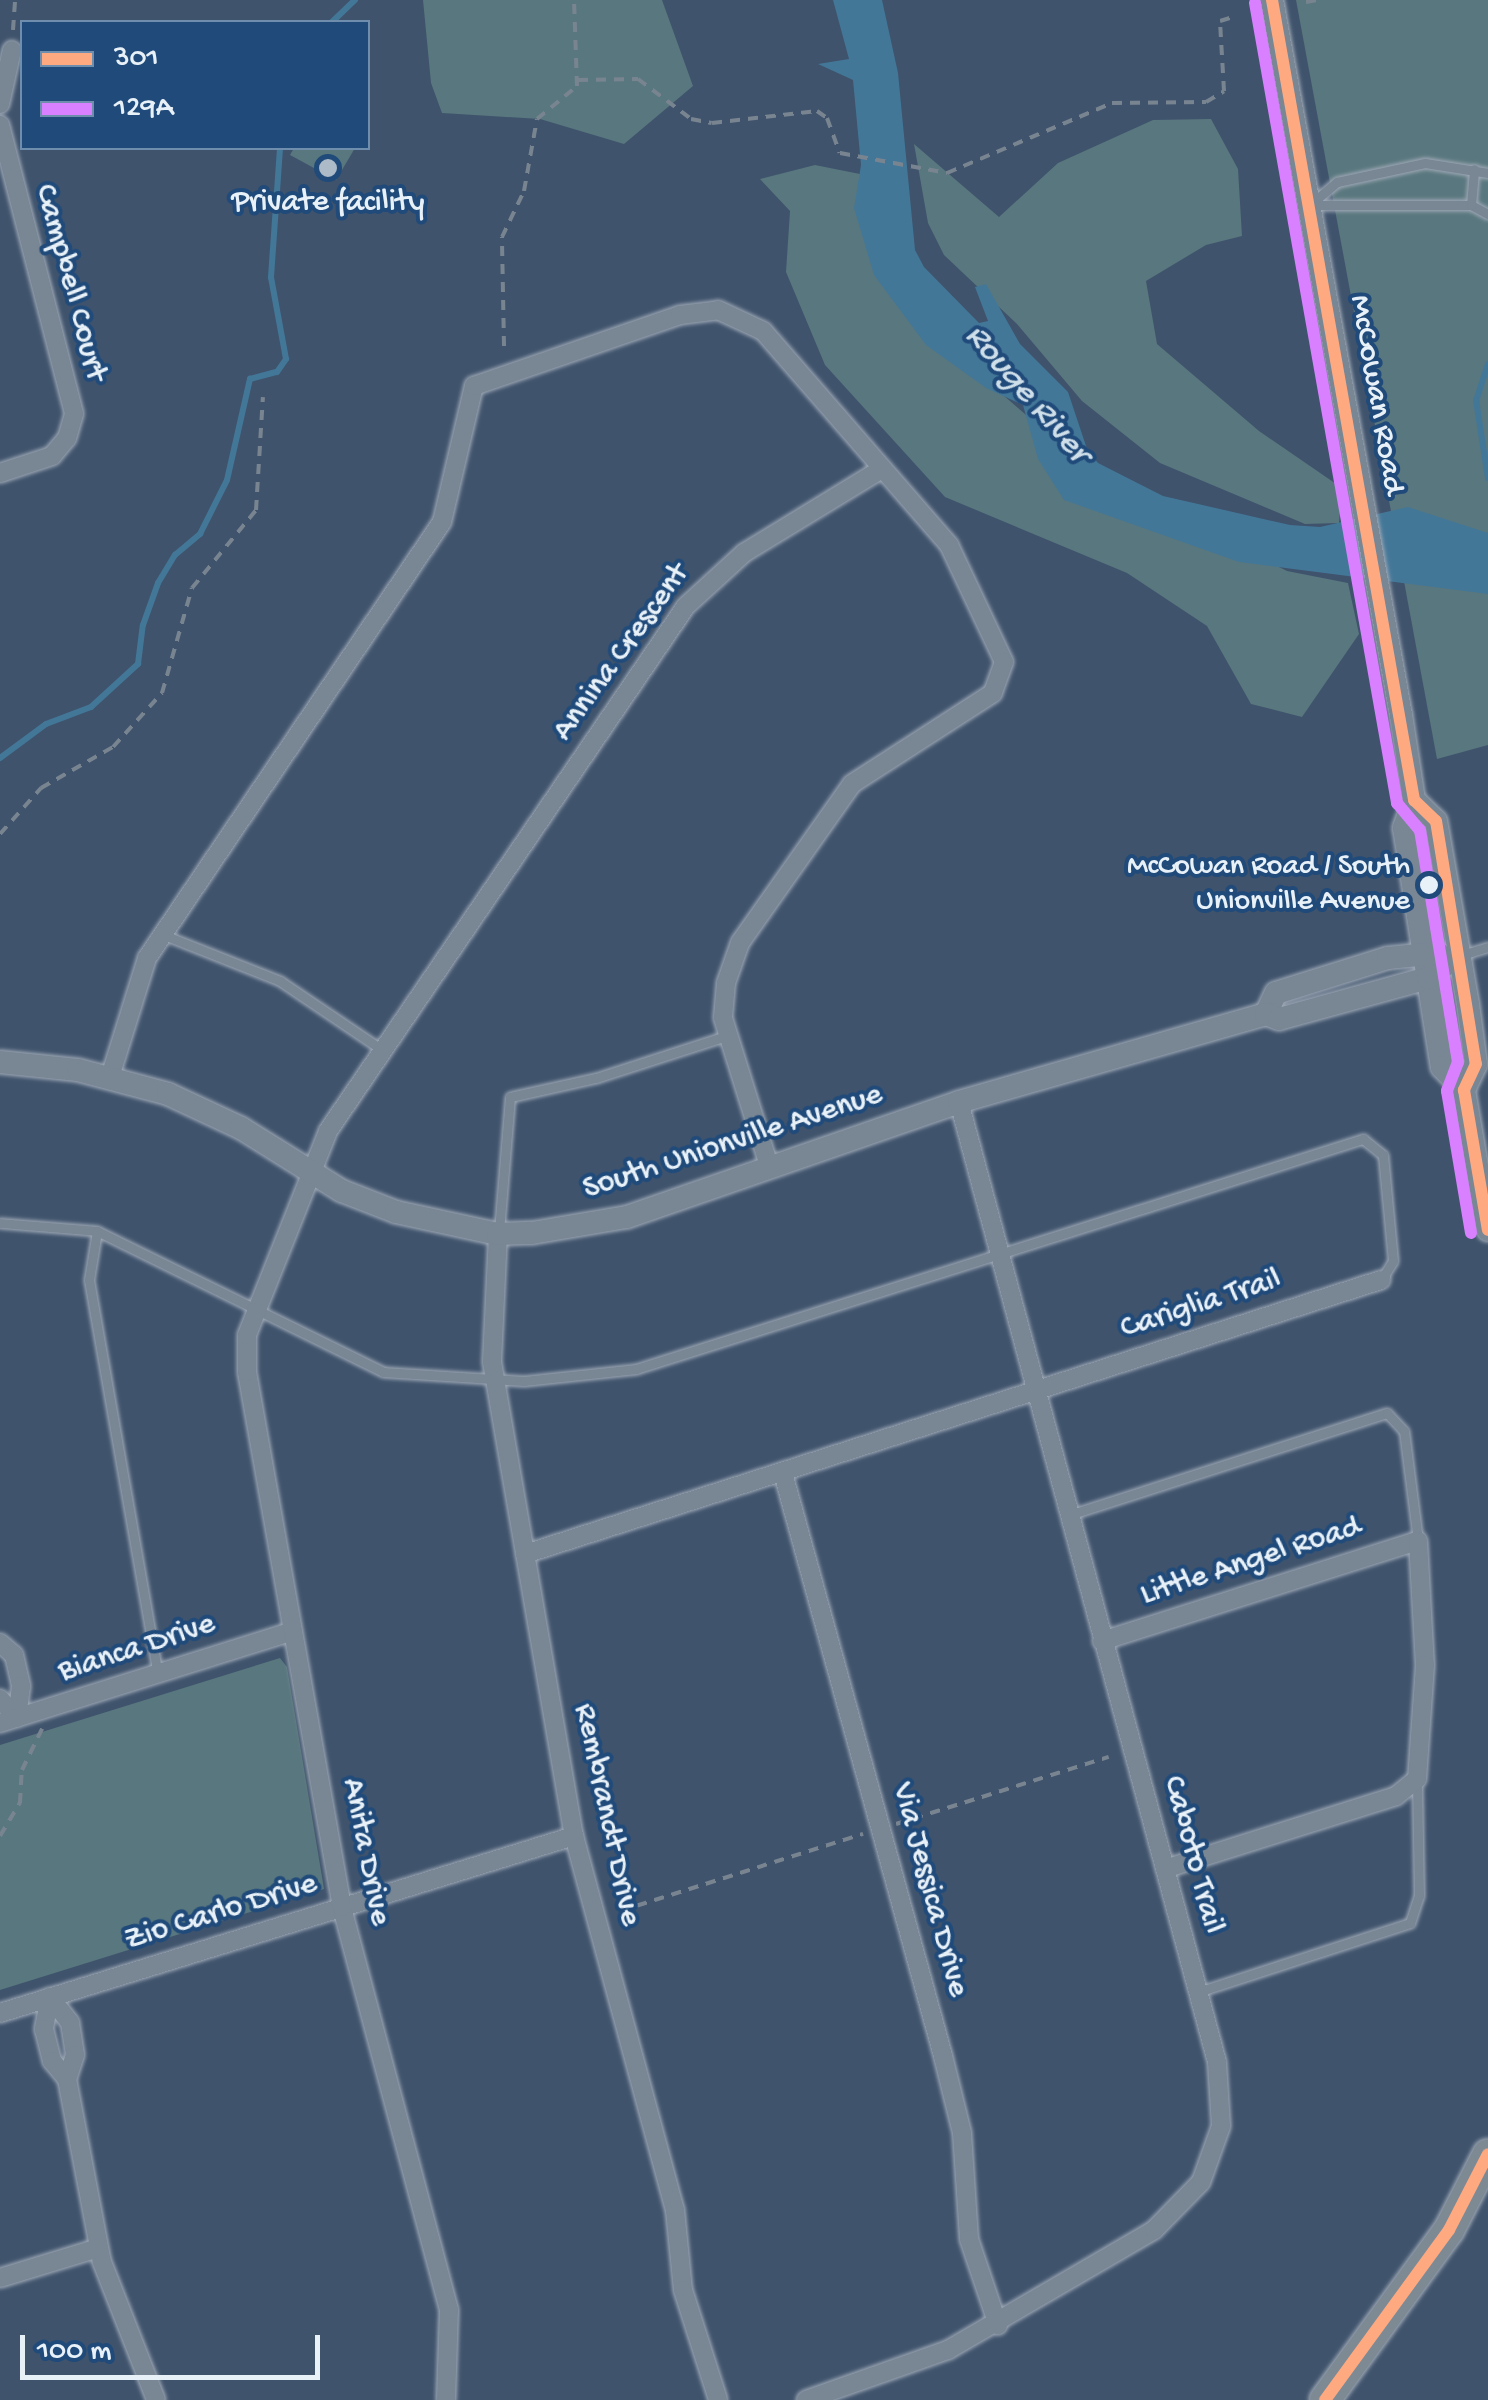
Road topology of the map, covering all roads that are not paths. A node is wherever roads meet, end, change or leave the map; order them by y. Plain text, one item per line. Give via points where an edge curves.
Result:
1 (1272, 0) edge
2 (12, 50) road end
3 (0, 104) edge
4 (0, 125) edge
5 (1474, 169) junction
6 (1488, 173) edge
7 (1310, 204) junction
8 (1472, 205) junction
9 (1488, 214) edge
10 (880, 470) junction
11 (0, 473) edge
12 (1414, 800) junction
13 (162, 934) junction
14 (1488, 947) edge
15 (1423, 950) junction
16 (1456, 957) junction
17 (1428, 978) junction
18 (1266, 1014) junction
19 (726, 1036) junction
20 (381, 1050) junction
21 (0, 1062) edge
22 (110, 1077) junction
23 (1464, 1090) junction
24 (958, 1102) junction
25 (769, 1166) junction
26 (311, 1172) junction
27 (0, 1223) edge
28 (1488, 1230) edge
29 (97, 1231) junction
30 (498, 1234) junction
31 (998, 1253) junction
32 (1380, 1280) joint
33 (256, 1312) junction
34 (495, 1380) junction
35 (1036, 1391) junction
36 (784, 1473) junction
37 (1069, 1515) junction
38 (1418, 1541) junction
39 (525, 1554) junction
40 (292, 1631) junction
41 (1102, 1641) junction
42 (0, 1643) edge
43 (158, 1674) junction
44 (0, 1699) edge
45 (8, 1721) edge
46 (1417, 1778) junction
47 (574, 1836) junction
48 (1165, 1868) junction
49 (342, 1907) junction
50 (1198, 1992) junction
51 (50, 1997) junction
52 (0, 2013) edge
53 (1488, 2154) edge
54 (98, 2248) junction
55 (0, 2278) edge
56 (998, 2325) junction
57 (156, 2400) edge
58 (446, 2400) edge
59 (718, 2400) edge
60 (806, 2400) edge
61 (1326, 2400) edge

1 - 7 street, McCowan Road
2 - 3 street
4 - 11 street, Campbell Court via 74,414 52,456
5 - 6 lane
5 - 7 lane via 1425,162 1369,173 1338,182
5 - 8 lane
7 - 8 lane
7 - 12 street, McCowan Road
8 - 9 lane
10 - 13 street via 763,331 718,310 680,315 479,381 442,522
10 - 19 street via 967,573 1004,672 993,693 852,784 740,943 722,1000
10 - 20 street, Annina Crescent via 744,554 686,606
12 - 15 street, McCowan Road via 1404,828
12 - 16 street, McCowan Road via 1436,821
13 - 20 lane via 280,981
13 - 22 street via 127,1007
14 - 16 lane
15 - 16 street, South Unionville Avenue
15 - 17 street, McCowan Road
15 - 18 street, South Unionville Avenue via 1276,993
16 - 17 street, South Unionville Avenue
16 - 23 street, McCowan Road via 1476,1064
17 - 18 street, South Unionville Avenue via 1279,1019
17 - 23 street, McCowan Road via 1442,1067
18 - 24 street, South Unionville Avenue
19 - 25 street
19 - 30 lane via 596,1078 510,1097
20 - 26 street, Annina Crescent via 328,1131
21 - 22 street, South Unionville Avenue
22 - 26 street, South Unionville Avenue via 208,1111
23 - 28 street, McCowan Road
24 - 25 street, South Unionville Avenue
24 - 31 street, Caboto Trail
25 - 30 street, South Unionville Avenue via 603,1223
26 - 30 street, South Unionville Avenue via 396,1212
26 - 33 street, Annina Crescent
27 - 29 lane
29 - 33 lane
29 - 43 lane via 89,1280
30 - 34 street, Rembrandt Drive
31 - 32 lane, Cariglia Trail via 1363,1139 1372,1140 1382,1155 1393,1261
31 - 34 lane via 624,1372
31 - 35 street, Caboto Trail
32 - 35 street, Cariglia Trail
33 - 34 lane via 383,1372
33 - 40 street, Anita Drive via 247,1335 247,1372
34 - 39 street, Rembrandt Drive
35 - 36 street, Cariglia Trail
35 - 37 street, Caboto Trail
36 - 39 street, Cariglia Trail
36 - 56 street, Via Jessica Drive via 943,2056 962,2133 969,2239
37 - 38 lane via 1387,1413 1404,1431
37 - 41 street, Caboto Trail
38 - 41 street, Little Angel Road
38 - 46 street via 1425,1665
39 - 47 street, Rembrandt Drive
40 - 43 street, Bianca Drive
40 - 49 street, Anita Drive
41 - 48 street, Caboto Trail
42 - 45 street via 14,1655 21,1686
43 - 45 street, Bianca Drive
44 - 45 street
46 - 48 street via 1396,1796
46 - 50 lane via 1420,1896 1410,1923
47 - 49 street, Zio Carlo Drive
47 - 59 street, Rembrandt Drive via 675,2210 683,2290
48 - 50 street, Caboto Trail
49 - 51 street, Zio Carlo Drive
49 - 58 street, Anita Drive via 446,2294
50 - 56 street, Caboto Trail via 1222,2107 1201,2182 1154,2230
51 - 52 street, Zio Carlo Drive
51 - 54 street via 70,2023 76,2055 67,2079
53 - 61 highway via 1448,2230
54 - 55 street
54 - 57 street
56 - 60 street, Caboto Trail via 912,2366

